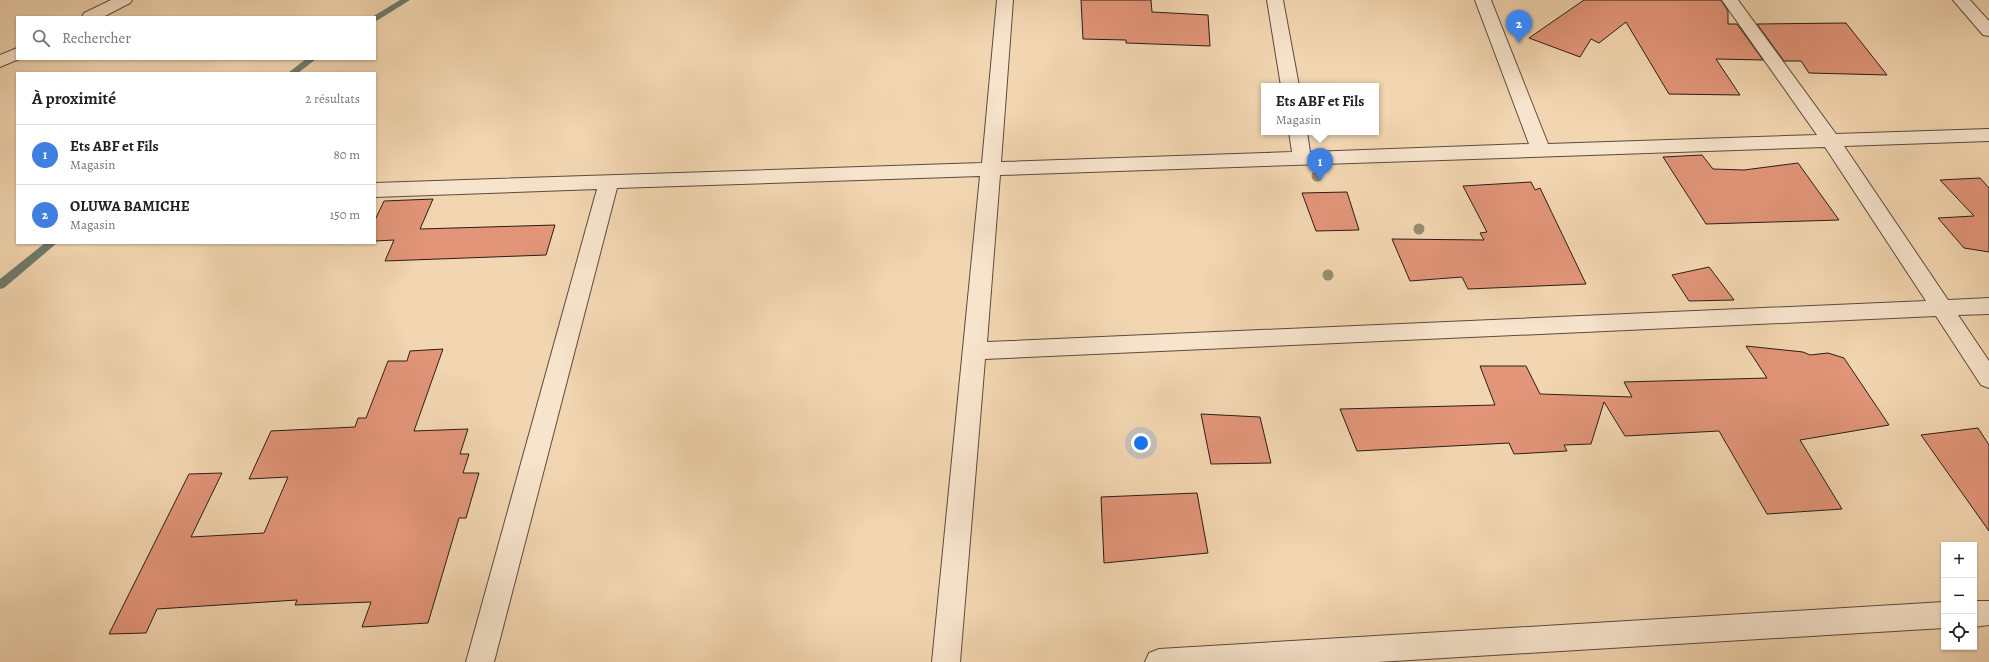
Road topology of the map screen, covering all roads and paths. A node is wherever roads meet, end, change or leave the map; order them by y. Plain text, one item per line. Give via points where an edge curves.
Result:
1 (124, 0) edge
2 (1005, 0) edge
3 (1275, 0) edge
4 (1483, 0) edge
5 (1730, 0) edge
6 (1960, 0) edge
7 (92, 16) edge
8 (1989, 31) edge
9 (16, 54) edge
10 (0, 62) edge
11 (1289, 83) edge
12 (1298, 135) edge
13 (1989, 135) edge
14 (1831, 141) junction
15 (1541, 151) junction
16 (1302, 159) junction
17 (990, 170) junction
18 (609, 182) junction
19 (376, 190) edge
20 (1989, 306) edge
21 (1942, 308) junction
22 (975, 351) junction
23 (1989, 379) edge
24 (1989, 613) edge
25 (1977, 614) edge
26 (1941, 615) edge
27 (480, 662) edge
28 (946, 662) edge
29 (1159, 662) edge

1 - 7 street
2 - 17 street
3 - 11 street
4 - 15 street
5 - 14 street
6 - 8 street
9 - 10 street
12 - 16 street
13 - 14 street
14 - 15 street
14 - 21 street
15 - 16 street
16 - 17 street
17 - 18 street
17 - 22 street
18 - 19 street
18 - 27 street
20 - 21 street
21 - 22 street
21 - 23 street
22 - 28 street
24 - 25 street
26 - 29 street

